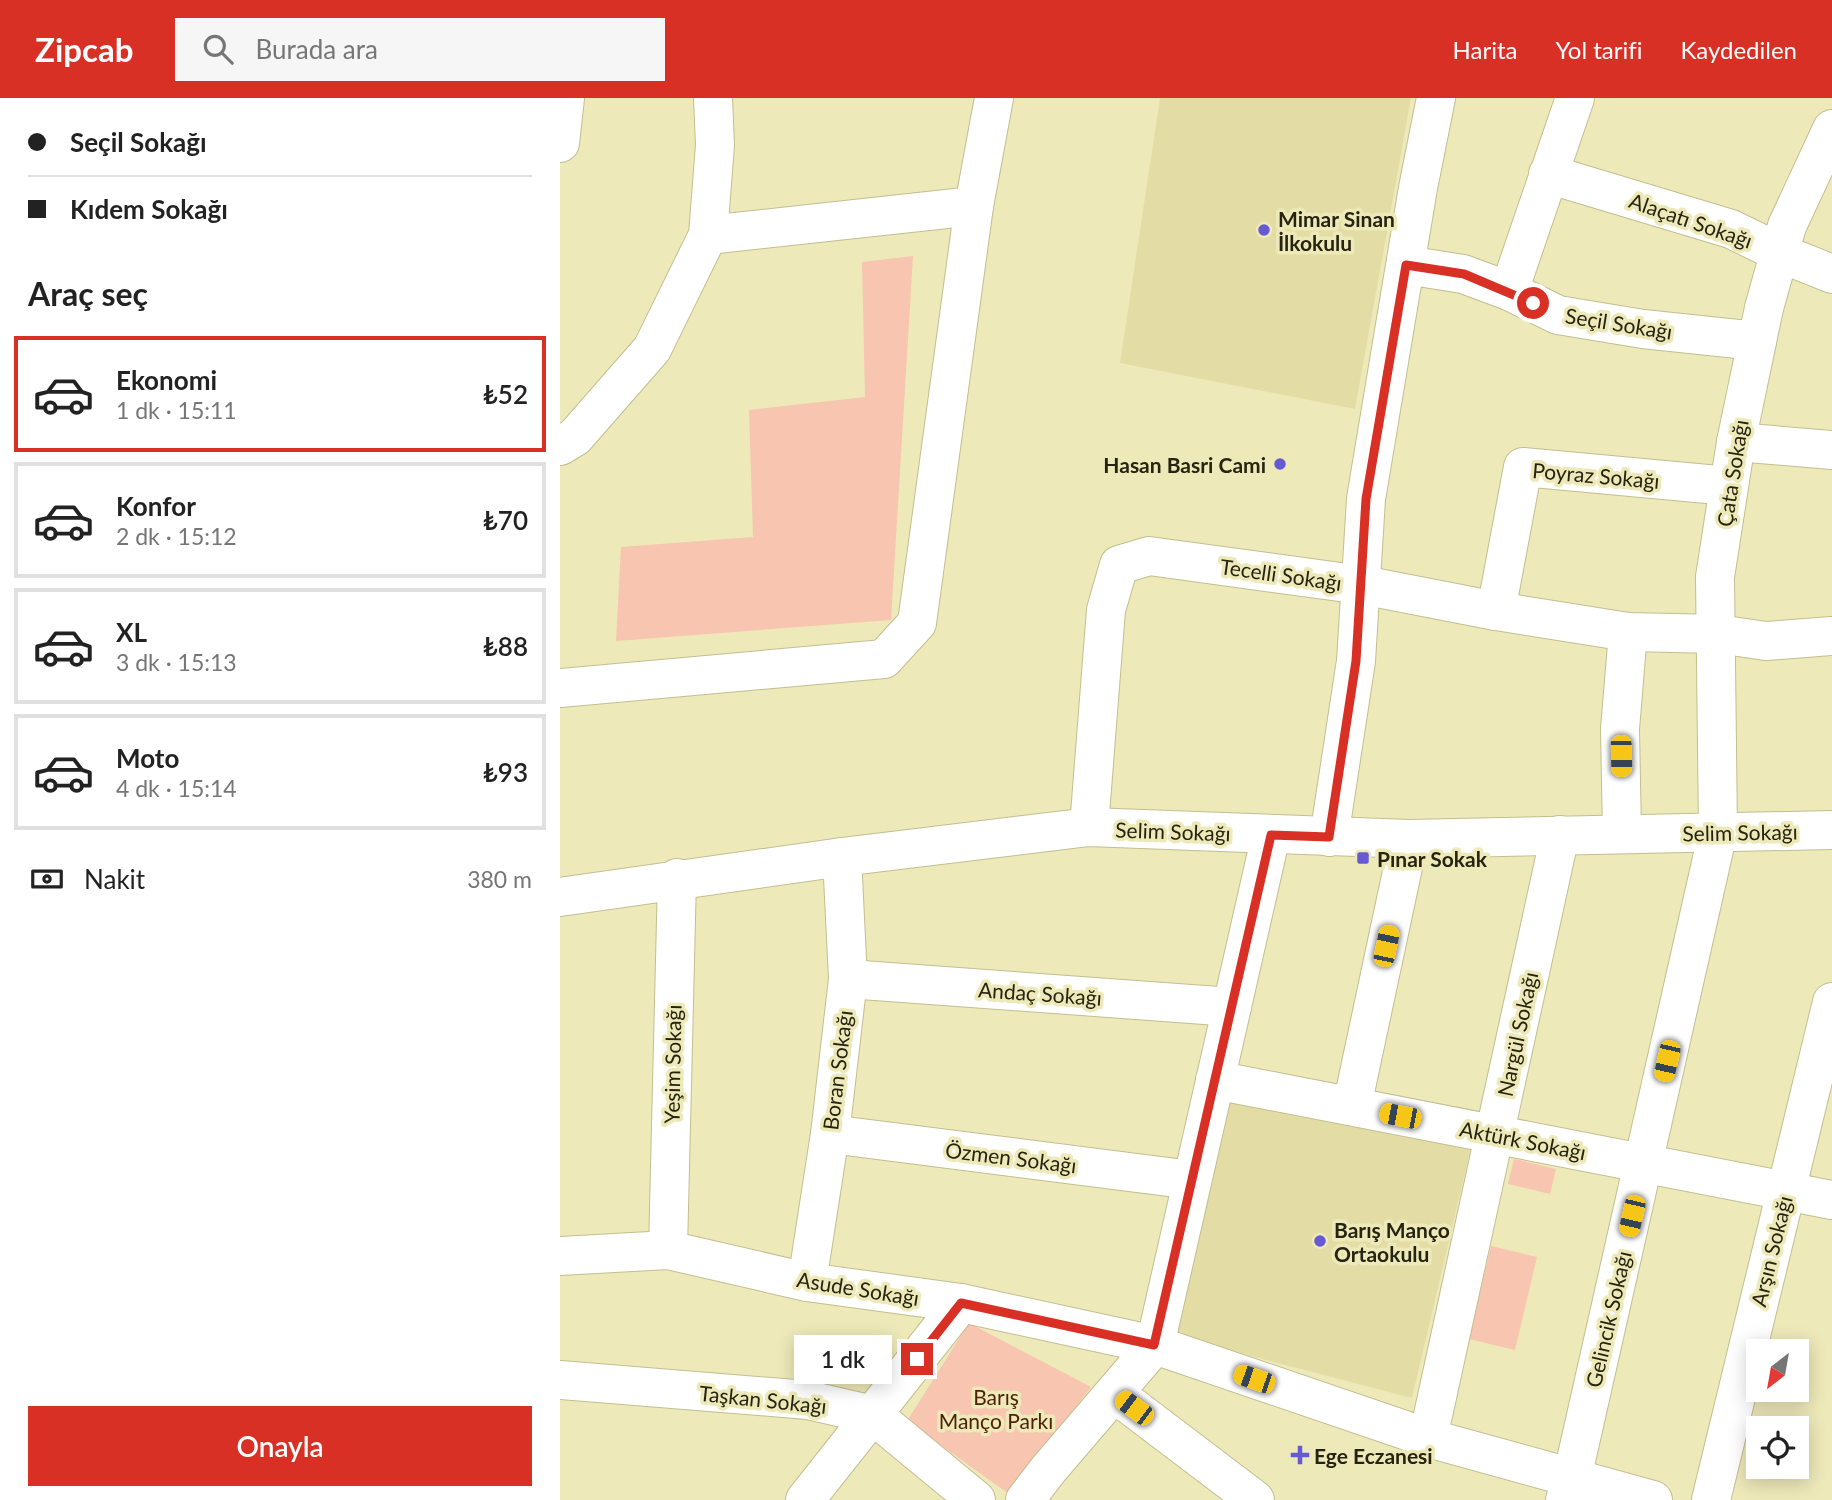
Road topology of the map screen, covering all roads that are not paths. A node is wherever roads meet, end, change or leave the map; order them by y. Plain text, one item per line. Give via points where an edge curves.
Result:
1 (565, 98) edge
2 (713, 98) edge
3 (995, 98) edge
4 (1436, 98) edge
5 (1575, 98) edge
6 (1832, 129) edge
7 (560, 143) edge
8 (1548, 174) junction
9 (974, 206) junction
10 (708, 235) junction
11 (1780, 253) junction
12 (1406, 265) junction
13 (1832, 274) edge
14 (1508, 291) junction
15 (1757, 341) junction
16 (1735, 442) junction
17 (560, 446) edge
18 (1832, 450) edge
19 (1729, 486) junction
20 (1362, 585) junction
21 (1496, 611) junction
22 (1628, 632) junction
23 (1718, 634) junction
24 (1832, 636) edge
25 (560, 688) edge
26 (1089, 827) junction
27 (1832, 830) edge
28 (1718, 832) junction
29 (1622, 834) junction
30 (1271, 835) junction
31 (1560, 835) junction
32 (1329, 837) junction
33 (1409, 839) junction
34 (842, 856) junction
35 (677, 878) junction
36 (560, 897) edge
37 (848, 979) junction
38 (1832, 1002) edge
39 (1232, 1007) junction
40 (1215, 1080) junction
41 (1352, 1107) junction
42 (830, 1134) junction
43 (1495, 1134) junction
44 (1644, 1163) junction
45 (1192, 1180) junction
46 (1786, 1191) junction
47 (1832, 1200) edge
48 (667, 1250) junction
49 (560, 1256) edge
50 (807, 1282) junction
51 (961, 1303) junction
52 (1154, 1345) junction
53 (560, 1380) edge
54 (1114, 1393) junction
55 (873, 1415) junction
56 (1429, 1438) junction
57 (1569, 1489) edge
58 (805, 1500) edge
59 (976, 1500) edge
60 (1025, 1500) edge
61 (1255, 1500) edge
62 (1653, 1500) edge
63 (1711, 1500) edge

1 - 7 street
2 - 10 street via 715,145
3 - 9 street
4 - 12 street
5 - 8 street
6 - 11 street, Çata Sokağı via 1787,226
8 - 11 street, Alaçatı Sokağı via 1731,229
8 - 14 street
9 - 10 street
9 - 25 street via 917,623 884,659
10 - 17 street via 652,349 575,437
11 - 13 street, Alaçatı Sokağı
11 - 15 street, Çata Sokağı
12 - 14 street, Seçil Sokağı via 1464,274
12 - 20 street via 1366,499
14 - 15 street, Seçil Sokağı via 1558,315
15 - 16 street, Çata Sokağı
16 - 18 street
16 - 19 street, Çata Sokağı
19 - 21 street, Poyraz Sokağı via 1523,467
19 - 23 street, Çata Sokağı via 1715,577
20 - 21 street, Tecelli Sokağı
20 - 26 street, Tecelli Sokağı via 1149,555 1119,565 1106,610
20 - 32 street via 1356,661
21 - 22 street, Tecelli Sokağı
22 - 23 street, Tecelli Sokağı
22 - 29 street via 1620,729
23 - 24 street, Tecelli Sokağı via 1766,641
23 - 28 street, Çata Sokağı
26 - 30 street, Selim Sokağı
26 - 34 street, Selim Sokağı
27 - 28 street, Selim Sokağı
28 - 29 street, Selim Sokağı
28 - 44 street, Gelincik Sokağı
29 - 31 street, Selim Sokağı
30 - 32 street, Selim Sokağı
30 - 39 street
31 - 33 street, Selim Sokağı
31 - 43 street, Nargül Sokağı
32 - 33 street, Selim Sokağı
33 - 41 street
34 - 35 street, Selim Sokağı
34 - 37 street, Boran Sokağı
35 - 36 street, Selim Sokağı
35 - 48 street, Yeşim Sokağı
37 - 39 street, Andaç Sokağı
37 - 42 street, Boran Sokağı
38 - 46 street, Arşın Sokağı
39 - 40 street
40 - 41 street, Aktürk Sokağı
40 - 45 street
41 - 43 street, Aktürk Sokağı
42 - 45 street, Özmen Sokağı
42 - 50 street, Boran Sokağı
43 - 44 street, Aktürk Sokağı
43 - 56 street, Nargül Sokağı
44 - 46 street, Aktürk Sokağı
44 - 57 street, Gelincik Sokağı
45 - 52 street
46 - 47 street, Aktürk Sokağı
46 - 63 street, Arşın Sokağı
48 - 49 street, Asude Sokağı
48 - 50 street, Asude Sokağı
50 - 51 street, Asude Sokağı
51 - 52 street, Asude Sokağı
51 - 55 street
52 - 54 street
52 - 56 street, Asude Sokağı
53 - 55 street, Taşkan Sokağı via 808,1400
54 - 60 street
54 - 61 street
55 - 58 street
55 - 59 street, Taşkan Sokağı
56 - 57 street, Asude Sokağı
57 - 62 street, Asude Sokağı

